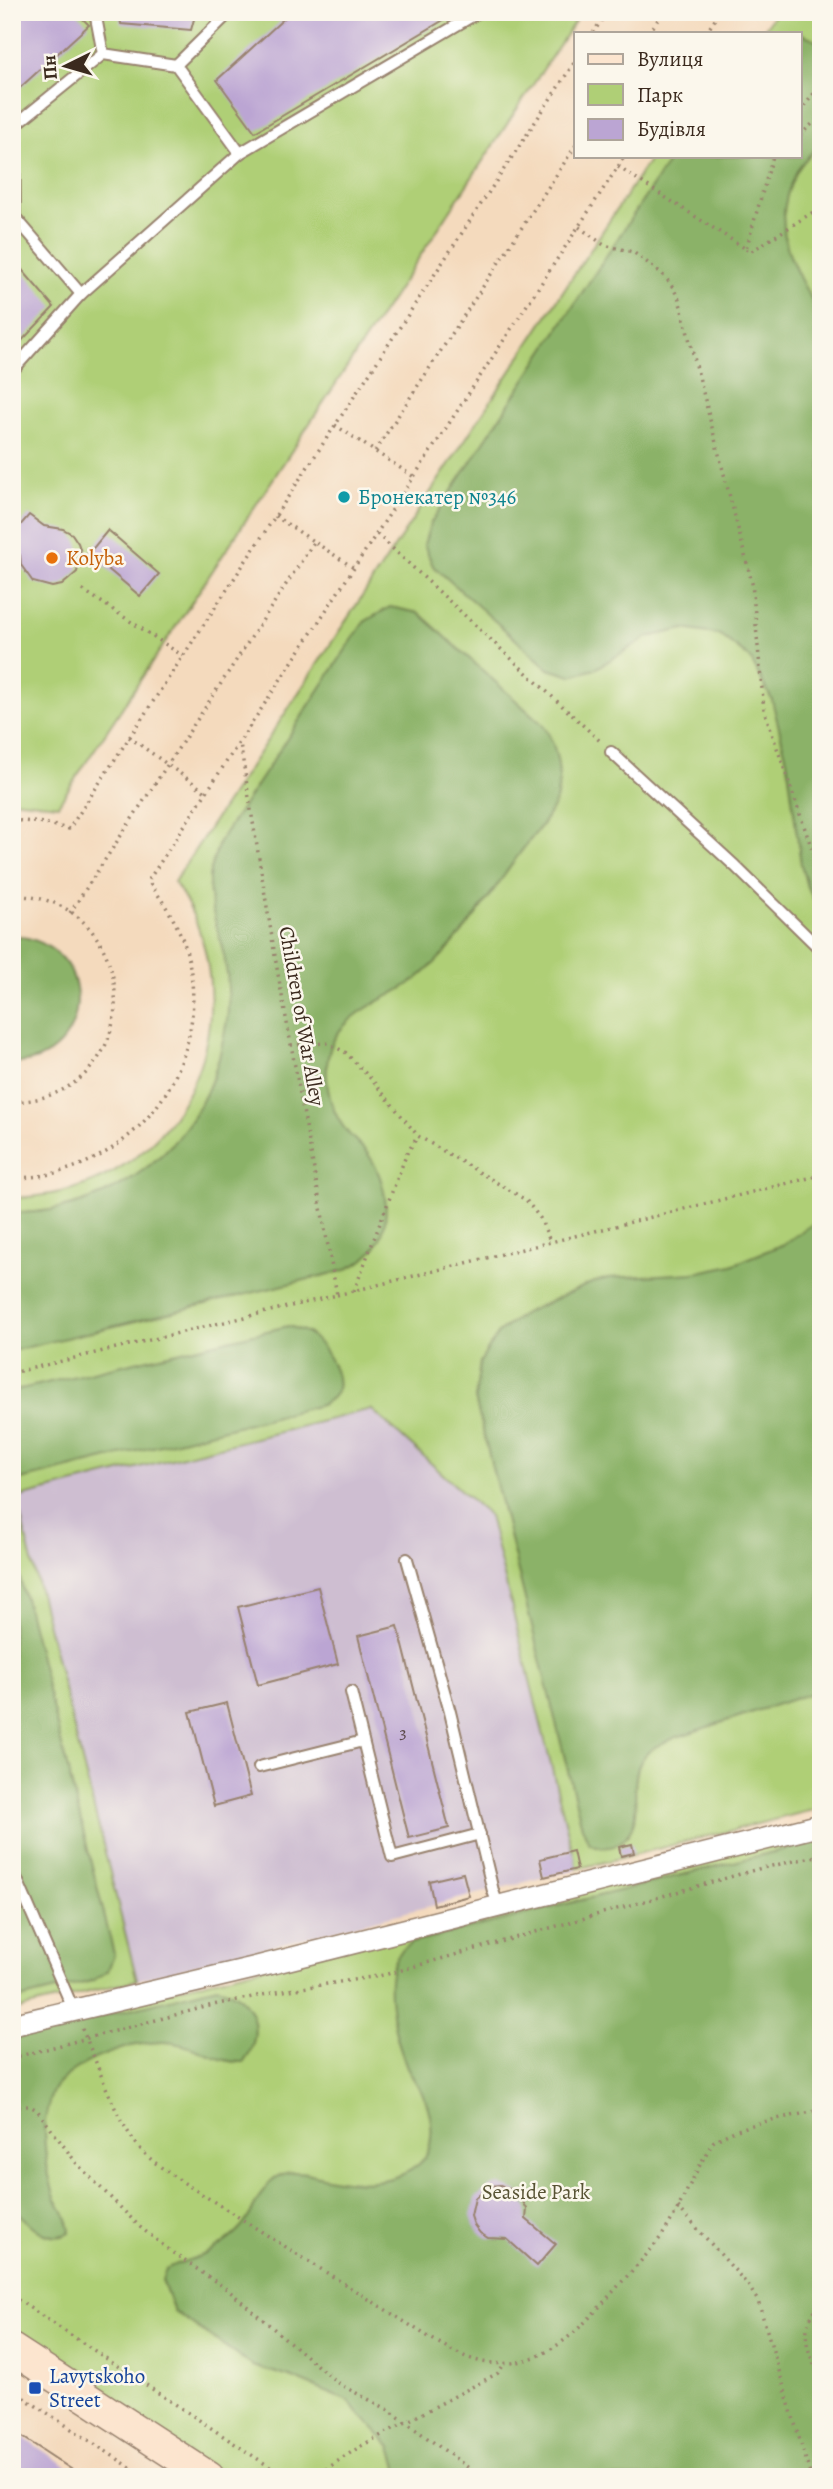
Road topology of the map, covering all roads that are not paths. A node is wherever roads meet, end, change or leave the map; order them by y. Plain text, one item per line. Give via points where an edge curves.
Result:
1 (95, 12) edge
2 (479, 12) edge
3 (227, 14) edge
4 (103, 54) junction
5 (176, 65) junction
6 (13, 126) edge
7 (240, 153) junction
8 (14, 218) edge
9 (81, 294) junction
10 (12, 371) edge
11 (611, 752) road end
12 (821, 950) edge
13 (407, 1559) dead end
14 (351, 1692) dead end
15 (363, 1741) junction
16 (259, 1767) dead end
17 (821, 1825) edge
18 (480, 1834) junction
19 (12, 1868) edge
20 (499, 1907) junction
21 (74, 2011) junction
22 (12, 2025) edge
23 (12, 2349) edge
24 (209, 2477) edge

1 - 4 lane
2 - 7 lane
3 - 5 lane
4 - 5 lane
4 - 6 lane
5 - 7 lane
6 - 8 lane
7 - 9 lane
8 - 9 lane
9 - 10 lane
11 - 12 lane
13 - 18 lane
14 - 15 lane
15 - 16 lane
15 - 18 lane via 392,1857
17 - 20 street
18 - 20 lane
19 - 21 lane
20 - 21 street
21 - 22 street
23 - 24 main road

